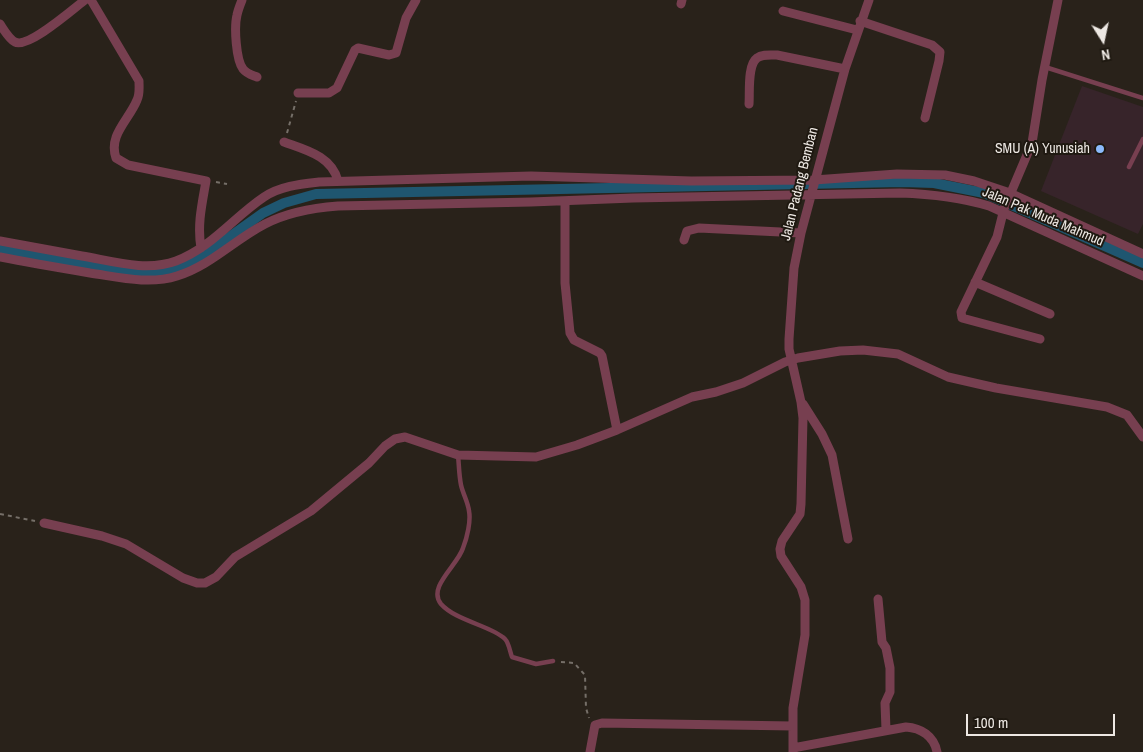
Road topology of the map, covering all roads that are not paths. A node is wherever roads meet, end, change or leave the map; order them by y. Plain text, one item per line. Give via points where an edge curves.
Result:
1 (85, 0) edge
2 (91, 0) edge
3 (242, 0) edge
4 (416, 0) edge
5 (869, 0) edge
6 (1058, 0) edge
7 (783, 10) dead end
8 (0, 24) edge
9 (859, 26) junction
10 (1044, 67) junction
11 (845, 69) junction
12 (257, 77) dead end
13 (298, 93) road end
14 (1143, 98) edge
15 (749, 104) dead end
16 (925, 118) dead end
17 (1143, 139) edge
18 (284, 142) road end
19 (1130, 167) dead end
20 (338, 181) junction
21 (812, 188) junction
22 (1009, 195) junction
23 (565, 201) junction
24 (1003, 211) junction
25 (801, 233) junction
26 (684, 240) dead end
27 (0, 241) edge
28 (201, 248) junction
29 (1143, 254) edge
30 (0, 258) edge
31 (69, 261) junction
32 (121, 270) junction
33 (1143, 276) edge
34 (975, 282) junction
35 (1050, 314) dead end
36 (1040, 339) dead end
37 (792, 362) junction
38 (802, 402) junction
39 (617, 430) junction
40 (1143, 437) edge
41 (458, 455) junction
42 (44, 523) road end
43 (848, 539) dead end
44 (878, 599) dead end
45 (553, 661) road end
46 (793, 726) junction
47 (886, 730) junction
48 (793, 750) edge
49 (590, 752) edge
50 (936, 752) edge

1 - 8 street via 22,44 12,40
2 - 28 street via 139,81 138,100 114,142 116,158 128,165 206,181 199,235
3 - 12 street via 237,14 237,48 242,68
4 - 13 street via 406,18 396,53 389,55 358,48 337,88 323,94
5 - 9 street, Jalan Padang Bemban
6 - 10 street
7 - 9 street
9 - 11 street, Jalan Padang Bemban
9 - 16 street via 932,45 940,52
10 - 14 lane
10 - 22 street via 1032,143
11 - 15 street via 777,55 757,58 750,71
11 - 21 street, Jalan Padang Bemban
17 - 19 lane
18 - 20 street via 324,158
20 - 21 street via 531,176
20 - 28 street via 299,184 266,196
21 - 22 street via 897,174 945,175 974,181
21 - 23 street
21 - 24 street, Jalan Pak Muda Mahmud via 941,195
21 - 25 street, Jalan Padang Bemban
22 - 24 street
22 - 29 street
23 - 32 street via 315,208 264,224 201,267 176,277 150,281
23 - 39 street via 565,283 570,334 574,340 602,356
24 - 33 street, Jalan Pak Muda Mahmud
24 - 34 street via 997,237
25 - 26 street via 699,228 687,231
25 - 37 street, Jalan Padang Bemban via 791,306 789,339
27 - 31 street
28 - 32 street via 176,261
30 - 31 street
31 - 32 street
31 - 32 street
34 - 35 street
34 - 36 street via 960,312 962,318
37 - 38 street, Jalan Padang Bemban
37 - 39 street via 743,384 692,397
37 - 40 street via 848,351 898,354 948,378 1107,407 1127,415
38 - 43 street via 832,455
38 - 46 street via 800,514 780,548 781,556 805,600
39 - 41 street via 536,457
41 - 42 street via 405,436 395,439 311,511 236,557 205,583 183,578 126,544
41 - 45 lane via 469,512 468,525 458,560 438,589 441,604 464,620 506,640 512,657 536,664
44 - 47 street via 882,642 890,668 890,692 885,703
46 - 48 street
46 - 49 street via 602,723 595,726
47 - 48 street
47 - 50 street via 906,727 924,731 936,746

